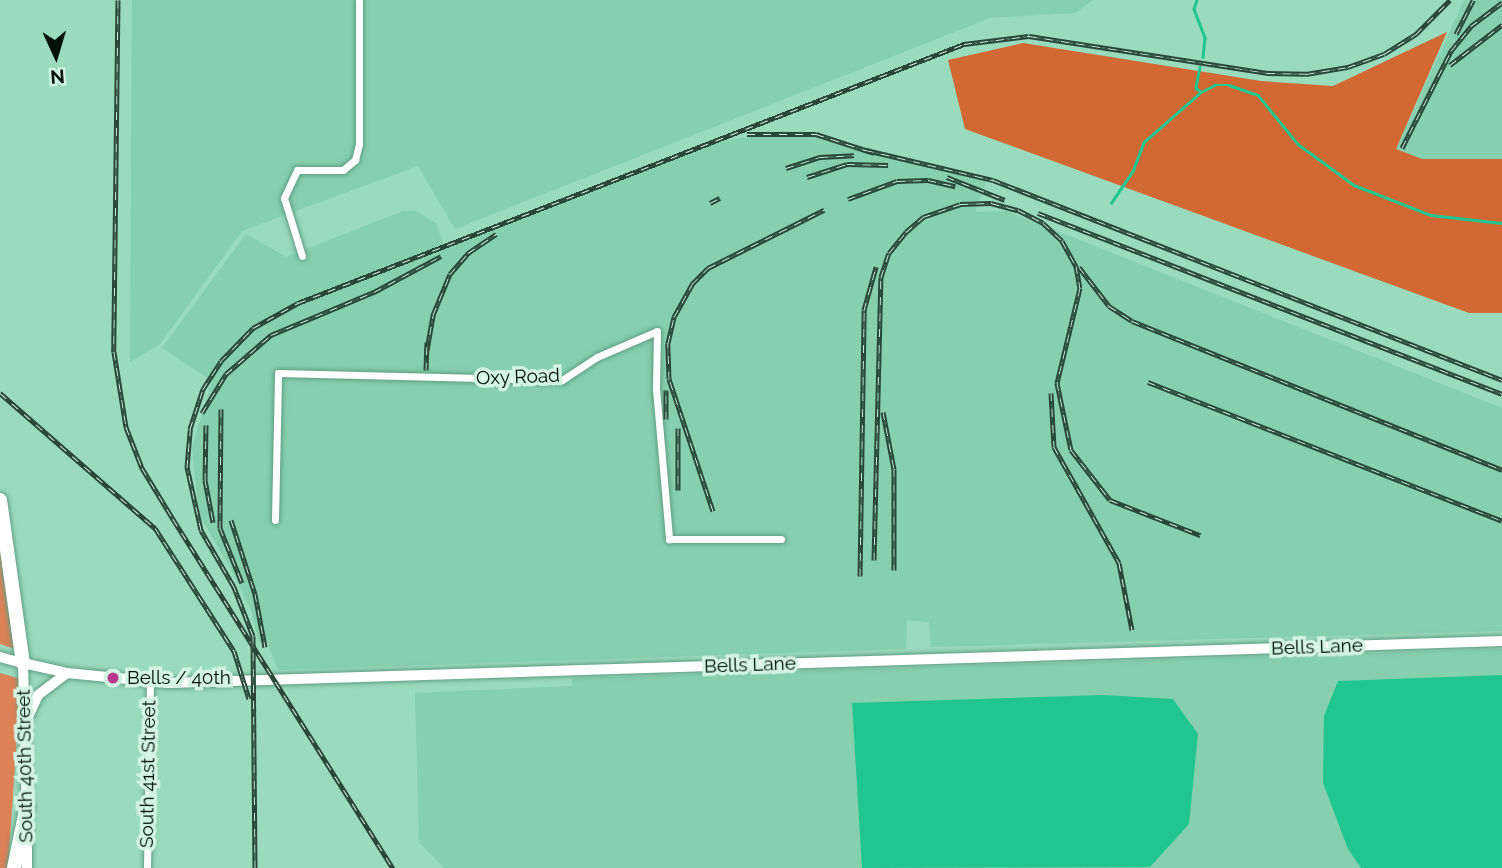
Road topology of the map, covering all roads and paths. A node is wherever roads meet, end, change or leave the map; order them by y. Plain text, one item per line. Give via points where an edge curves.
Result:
1 (359, 0) edge
2 (302, 256) dead end
3 (0, 500) edge
4 (275, 520) dead end
5 (781, 539) dead end
6 (1502, 640) edge
7 (0, 657) edge
8 (23, 663) junction
9 (68, 673) junction
10 (150, 680) junction
11 (27, 719) junction
12 (27, 804) junction
13 (15, 868) edge
14 (27, 868) edge
15 (147, 868) edge

1 - 2 street via 357,152 344,170 297,170 285,207
3 - 8 highway
4 - 5 street, Oxy Road via 278,373 562,380 597,356 657,331 656,389 670,539
6 - 10 street, Bells Lane via 256,681
7 - 8 main road, Bells Lane
8 - 9 street, Bells Lane
8 - 11 main road, South 40th Street
9 - 10 street, Bells Lane
9 - 11 street via 38,695
10 - 15 street, South 41st Street
11 - 12 main road, South 40th Street
12 - 13 highway
12 - 14 main road, South 40th Street

